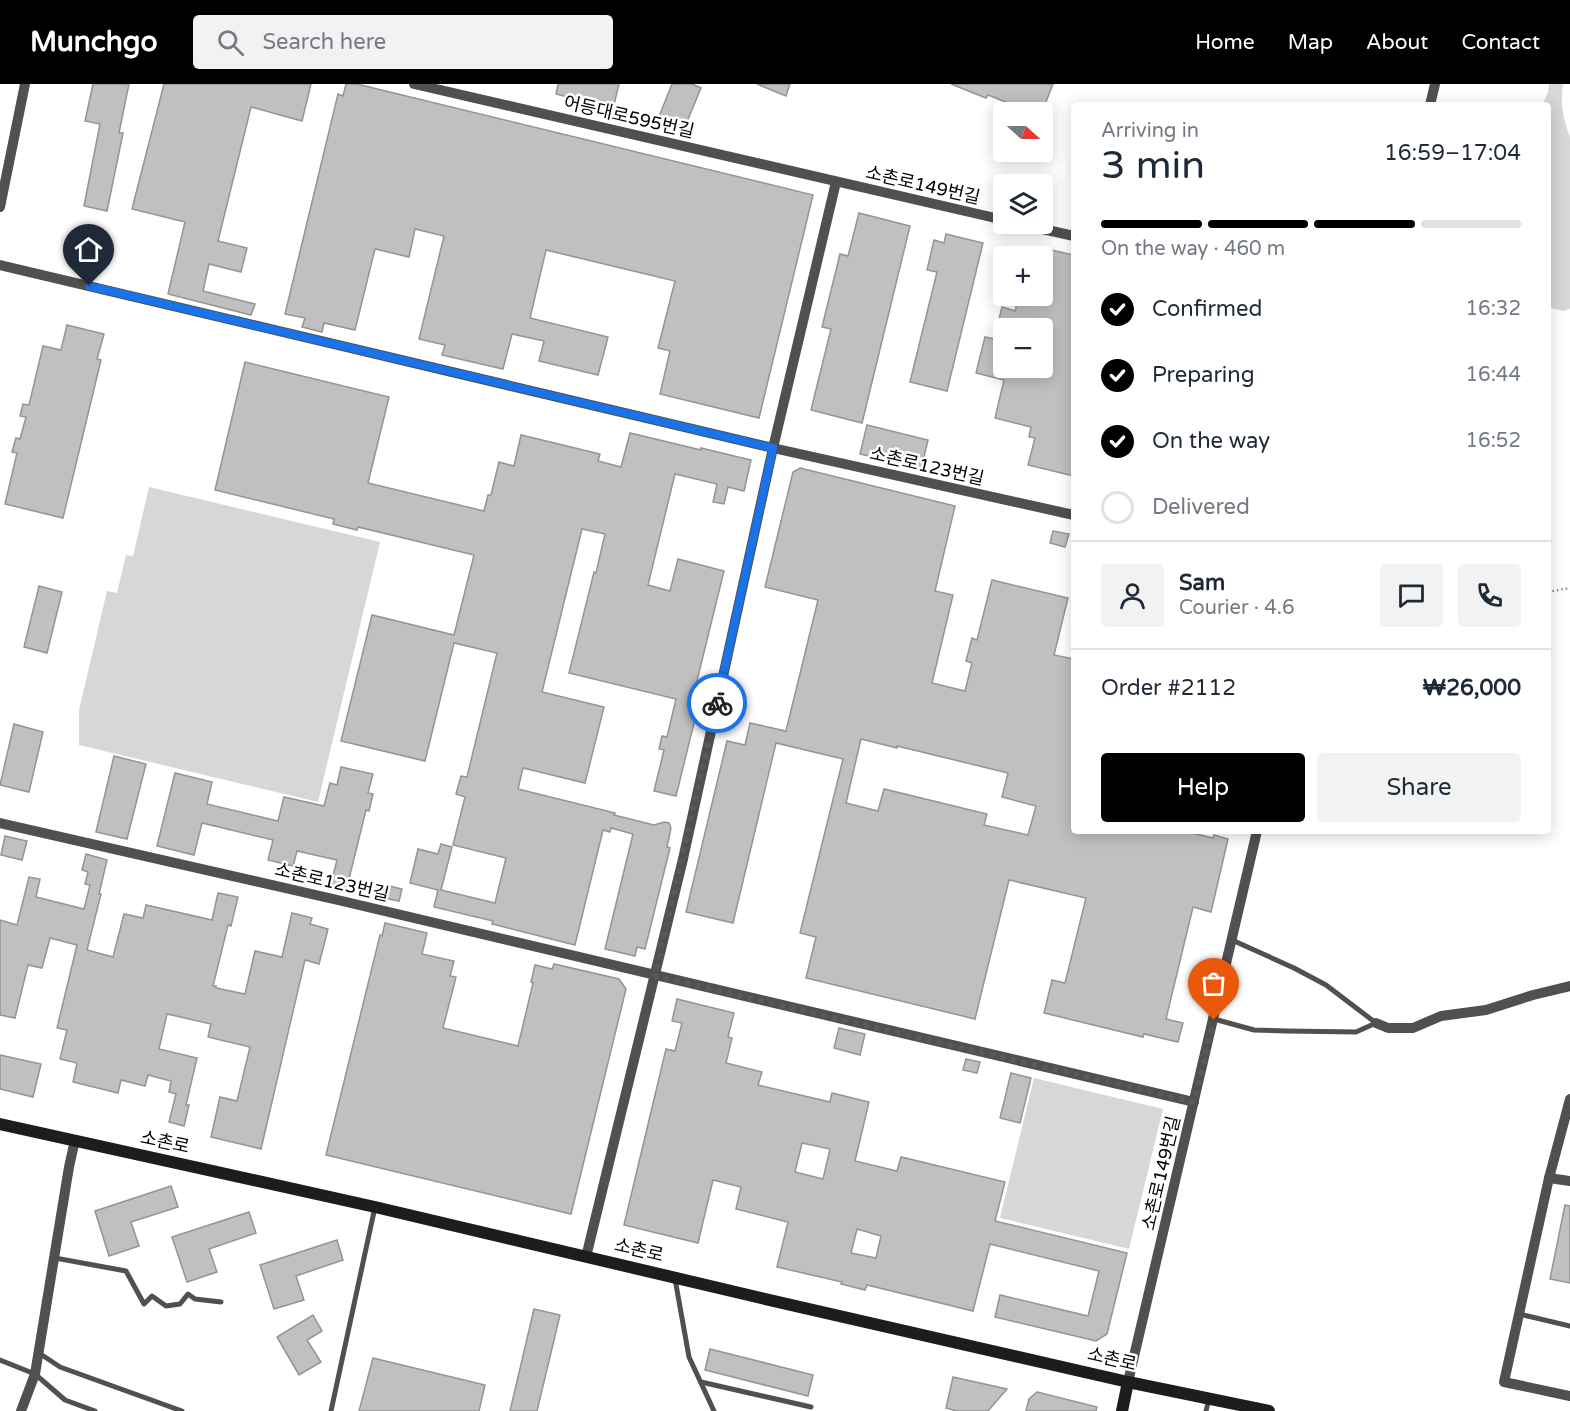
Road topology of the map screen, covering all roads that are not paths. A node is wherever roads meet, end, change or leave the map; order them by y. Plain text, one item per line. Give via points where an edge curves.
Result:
1 (26, 84) edge
2 (414, 84) edge
3 (1435, 84) edge
4 (1431, 102) edge
5 (4, 168) edge
6 (836, 182) junction
7 (0, 207) edge
8 (993, 218) edge
9 (1053, 231) edge
10 (1071, 235) edge
11 (0, 265) edge
12 (773, 448) junction
13 (1071, 514) edge
14 (0, 823) edge
15 (1256, 834) edge
16 (1232, 940) junction
17 (655, 976) junction
18 (1570, 986) edge
19 (1214, 1020) junction
20 (1376, 1023) junction
21 (1570, 1099) edge
22 (1194, 1102) junction
23 (0, 1124) edge
24 (75, 1140) junction
25 (1550, 1178) junction
26 (1570, 1181) edge
27 (375, 1207) junction
28 (586, 1257) junction
29 (54, 1258) junction
30 (675, 1277) junction
31 (221, 1302) dead end
32 (1519, 1314) junction
33 (1570, 1326) edge
34 (39, 1353) junction
35 (0, 1360) edge
36 (35, 1374) junction
37 (701, 1382) junction
38 (1128, 1382) junction
39 (1570, 1396) edge
40 (1209, 1398) junction
41 (811, 1407) dead end
42 (21, 1411) edge
43 (95, 1411) edge
44 (182, 1411) edge
45 (331, 1411) edge
46 (714, 1411) edge
47 (1122, 1411) edge
48 (1206, 1411) edge
49 (1269, 1411) edge

1 - 5 street
2 - 6 street, 어등대로595번길
3 - 4 street
5 - 7 street
6 - 8 street, 소촌로149번길
6 - 12 street
9 - 10 street
11 - 12 street, 소촌로123번길
12 - 13 street, 소촌로123번길
12 - 17 street
14 - 17 street, 소촌로123번길
15 - 16 street, 소촌로149번길
16 - 19 street, 소촌로149번길
16 - 20 lane via 1326,985
17 - 22 street, 소촌로123번길
17 - 28 street
18 - 20 street via 1486,1010 1441,1016 1413,1028 1388,1028
19 - 20 lane via 1254,1030 1287,1031 1356,1032
19 - 22 street, 소촌로149번길
21 - 25 street
22 - 38 street, 소촌로149번길
23 - 24 street, 소촌로
24 - 27 street, 소촌로
24 - 29 street
25 - 26 street
25 - 32 street
27 - 28 street, 소촌로
27 - 45 lane
28 - 30 street, 소촌로
29 - 31 lane via 126,1271 144,1304 152,1296 166,1306 180,1304 188,1294 195,1299
29 - 34 street
30 - 37 lane via 689,1357
30 - 38 street, 소촌로
32 - 33 lane
32 - 39 street via 1504,1383
34 - 36 street
34 - 44 lane via 60,1367
35 - 36 lane
36 - 42 street
36 - 43 lane via 65,1400
37 - 41 lane
37 - 46 lane
38 - 40 street, 소촌로
38 - 47 street
40 - 48 lane
40 - 49 street, 소촌로

